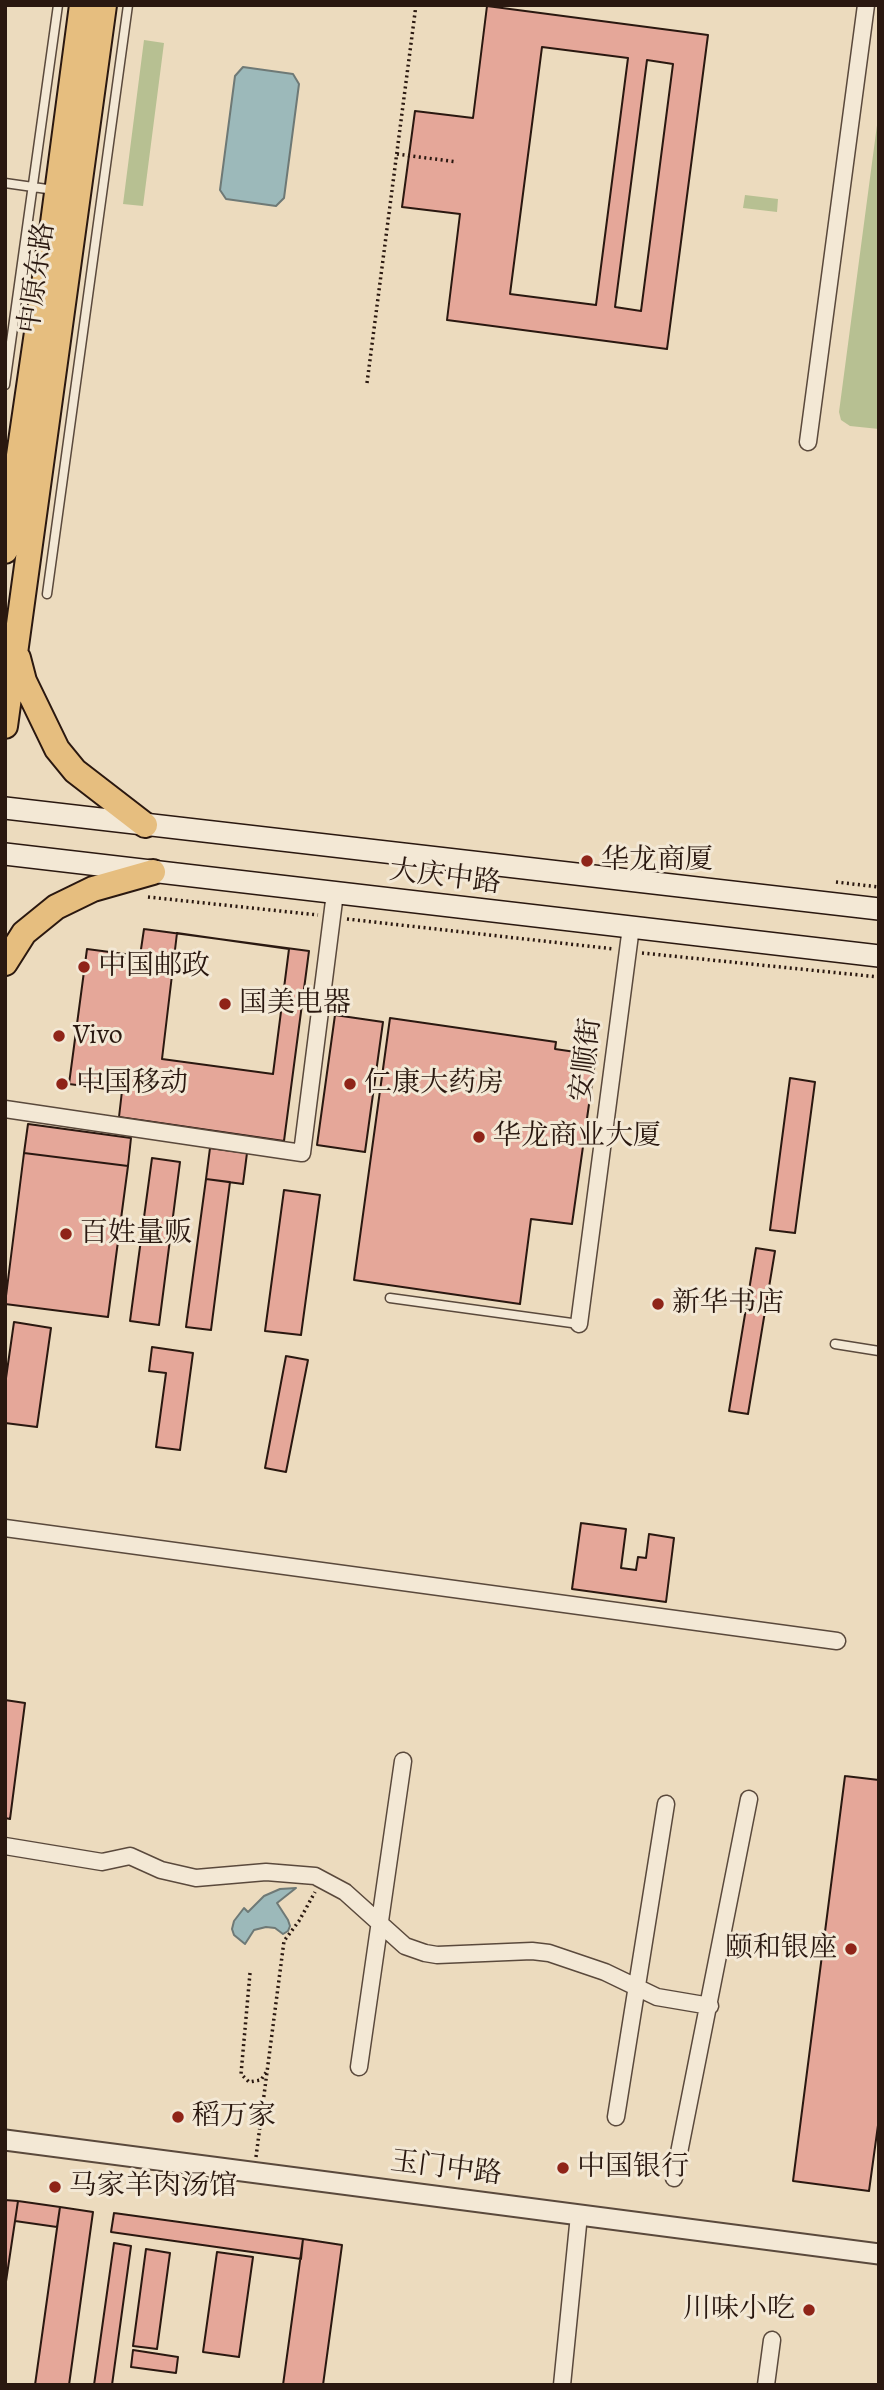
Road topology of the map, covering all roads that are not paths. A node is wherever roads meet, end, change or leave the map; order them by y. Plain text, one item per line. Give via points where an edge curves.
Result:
1 (128, 5) edge
2 (866, 5) edge
3 (77, 7) edge
4 (5, 183) edge
5 (33, 187) junction
6 (69, 192) junction
7 (5, 385) edge
8 (808, 442) dead end
9 (8, 512) edge
10 (5, 551) edge
11 (47, 594) dead end
12 (16, 651) junction
13 (5, 726) edge
14 (5, 808) edge
15 (145, 825) junction
16 (5, 855) edge
17 (153, 872) junction
18 (335, 893) junction
19 (879, 909) edge
20 (631, 928) junction
21 (879, 956) edge
22 (5, 963) edge
23 (5, 1109) edge
24 (390, 1297) dead end
25 (579, 1324) joint
26 (835, 1344) dead end
27 (879, 1351) edge
28 (5, 1528) edge
29 (837, 1641) dead end
30 (403, 1760) dead end
31 (750, 1799) dead end
32 (666, 1804) dead end
33 (5, 1846) edge
34 (380, 1925) junction
35 (636, 1988) junction
36 (710, 2006) junction
37 (359, 2067) dead end
38 (616, 2117) dead end
39 (5, 2140) edge
40 (674, 2178) dead end
41 (579, 2215) junction
42 (879, 2254) edge
43 (772, 2340) dead end
44 (562, 2385) edge
45 (766, 2385) edge

1 - 11 lane
2 - 8 street
3 - 5 lane
3 - 6 main road, 中原东路
4 - 5 lane
5 - 6 lane
5 - 7 lane
6 - 9 main road, 中原东路
6 - 12 main road, 中原东路
9 - 10 main road, 中原东路
12 - 13 main road, 中原东路
12 - 15 main road via 24,681 57,749 75,771
14 - 15 main road, 大庆中路
15 - 19 main road, 大庆中路
16 - 17 main road, 大庆中路
17 - 18 main road, 大庆中路
17 - 22 main road via 93,889 56,906 24,933
18 - 20 main road, 大庆中路
18 - 23 street via 302,1153
20 - 21 main road, 大庆中路
20 - 25 street, 安顺街
24 - 25 lane
26 - 27 lane
28 - 29 street
30 - 34 street
31 - 36 street
32 - 35 street
33 - 34 street via 102,1862 130,1856 196,1878 283,1872 314,1876 345,1892
34 - 35 street via 405,1945 425,1953 549,1953
34 - 37 street
35 - 36 street via 657,1997
35 - 38 street
36 - 40 street
39 - 41 street, 玉门中路
41 - 42 street, 玉门中路
41 - 44 street
43 - 45 street

